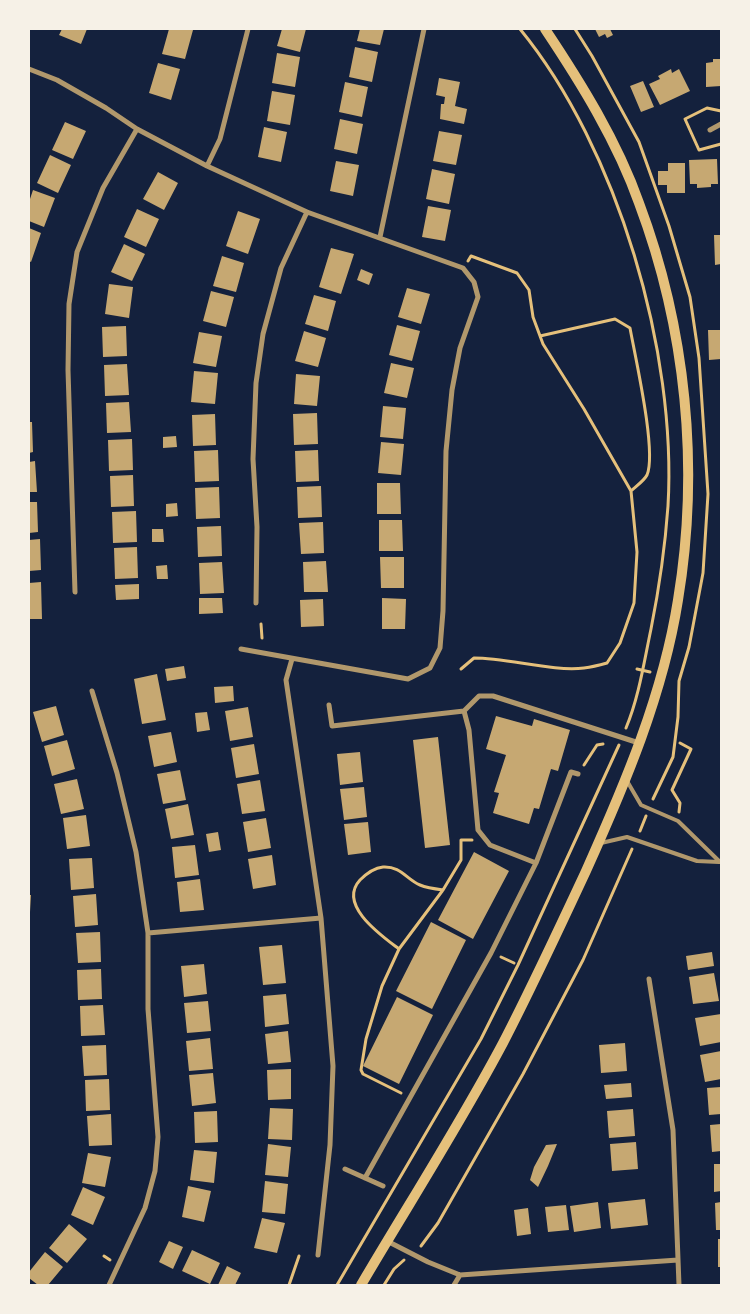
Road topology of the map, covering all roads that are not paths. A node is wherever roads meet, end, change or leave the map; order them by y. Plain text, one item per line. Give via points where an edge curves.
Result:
1 (248, 29) edge
2 (424, 29) edge
3 (545, 29) edge
4 (29, 69) edge
5 (721, 124) edge
6 (137, 129) junction
7 (710, 130) dead end
8 (207, 166) junction
9 (307, 212) junction
10 (380, 237) junction
11 (75, 592) dead end
12 (256, 603) dead end
13 (241, 649) dead end
14 (292, 660) junction
15 (92, 691) dead end
16 (329, 705) dead end
17 (464, 711) junction
18 (639, 743) junction
19 (578, 774) road end
20 (626, 778) junction
21 (598, 844) junction
22 (721, 862) edge
23 (536, 863) junction
24 (321, 918) junction
25 (148, 933) junction
26 (649, 979) dead end
27 (345, 1169) dead end
28 (365, 1178) junction
29 (382, 1186) dead end
30 (387, 1241) junction
31 (318, 1255) dead end
32 (678, 1260) junction
33 (460, 1274) junction
34 (111, 1285) edge
35 (361, 1285) edge
36 (454, 1285) edge
37 (679, 1285) edge

1 - 8 street via 220,139
2 - 10 street
3 - 18 main road via 616,148 640,203 665,287 680,355 688,428 686,538 678,601 662,676
4 - 6 street via 57,80
5 - 7 street
6 - 8 street
6 - 11 street via 103,188 76,252 69,304
8 - 9 street
9 - 10 street
9 - 12 street via 282,268 264,334 256,383 253,459 257,527
10 - 14 street via 463,268 474,282 478,297 460,348 452,390 446,451 444,611 440,648 430,668 408,679
13 - 14 street
14 - 24 street via 286,680
15 - 25 street via 136,852
16 - 17 street via 332,726
17 - 18 street via 479,696 493,696
17 - 23 street via 478,830 490,845
18 - 20 main road
19 - 23 street via 571,772
20 - 21 main road
20 - 22 lane via 635,798 649,810 678,821
21 - 22 lane via 620,838 636,839 697,861
21 - 30 main road via 502,1046
23 - 28 street via 491,953
24 - 25 street
24 - 31 street via 333,1066 329,1155
25 - 34 street via 148,1008 158,1137 155,1171 146,1208
26 - 32 street via 673,1130
27 - 28 street
28 - 29 street
30 - 33 street
30 - 35 main road
32 - 33 street
32 - 37 street
33 - 36 street

